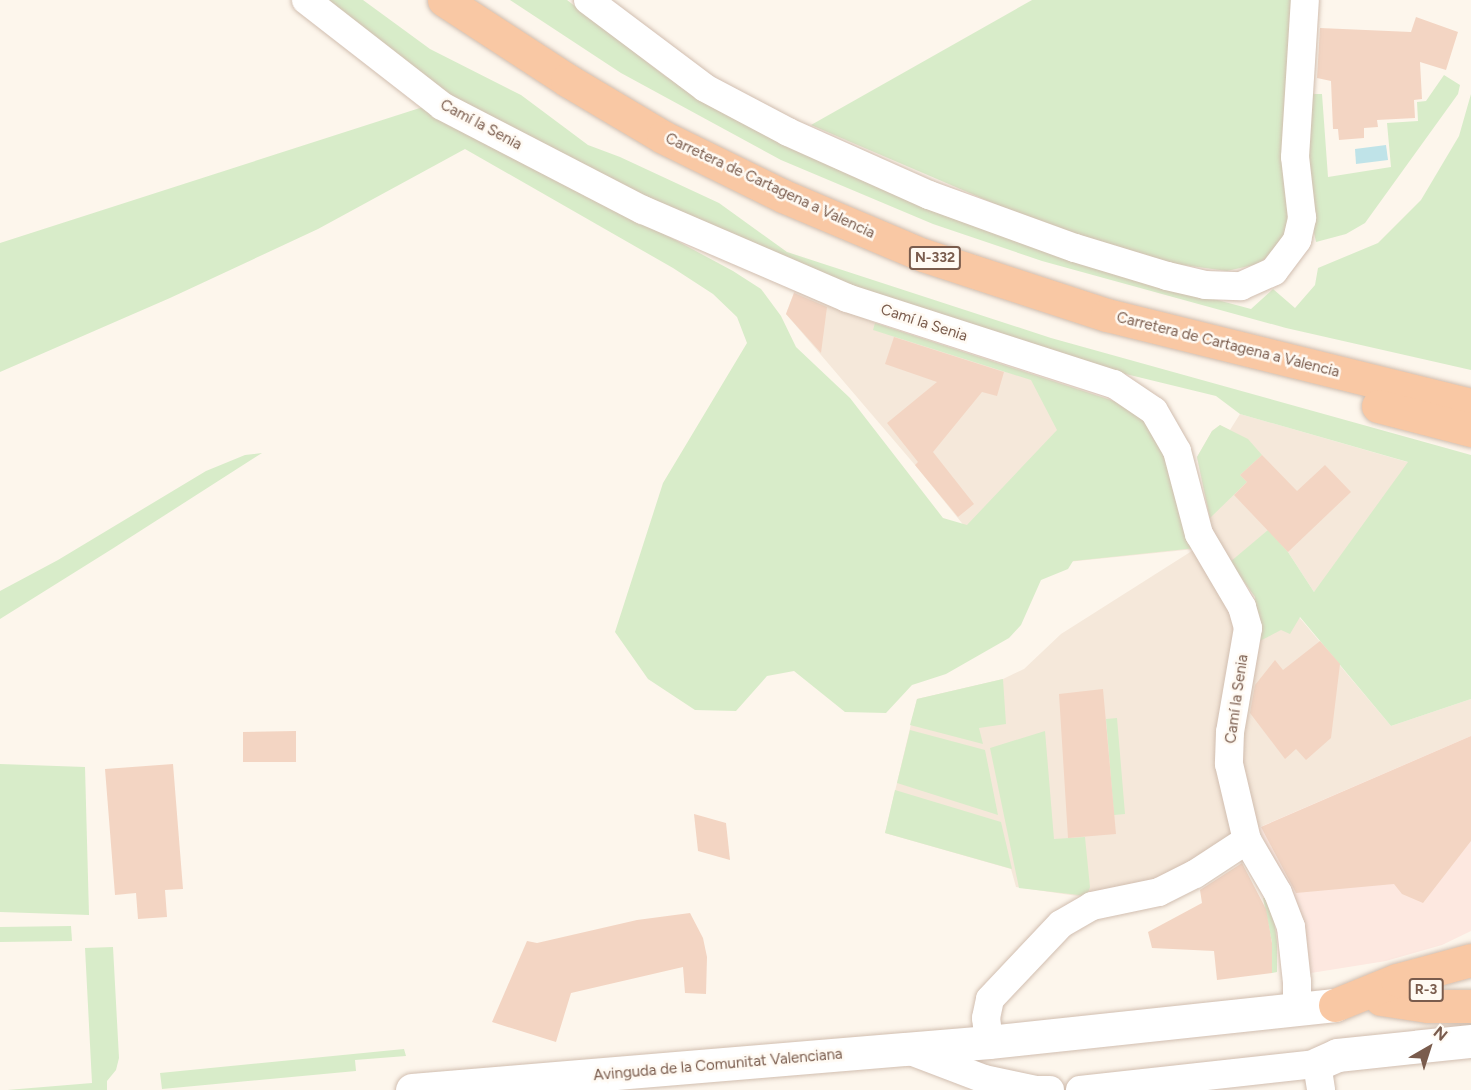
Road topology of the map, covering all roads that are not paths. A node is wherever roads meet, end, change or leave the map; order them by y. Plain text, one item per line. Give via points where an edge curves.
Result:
1 (306, 0) edge
2 (444, 0) edge
3 (588, 0) edge
4 (1305, 0) edge
5 (1107, 315) junction
6 (1471, 405) edge
7 (1471, 429) edge
8 (1247, 840) junction
9 (1471, 960) edge
10 (1471, 982) edge
11 (1381, 999) junction
12 (1335, 1005) junction
13 (1471, 1006) edge
14 (1297, 1010) junction
15 (1471, 1041) edge
16 (989, 1042) junction
17 (905, 1049) junction
18 (1319, 1077) edge
19 (412, 1090) edge
20 (1050, 1090) edge
21 (1080, 1090) edge

1 - 8 street, Camí la Senia via 442,106 643,210 847,298 1114,384 1155,411 1177,451 1199,534 1242,607 1248,627 1229,753
2 - 5 highway, Carretera de Cartagena a Valencia / N-332 via 663,137 783,196 923,255
3 - 4 street via 705,88 788,132 929,195 1075,248 1167,276 1205,285 1241,286 1274,271 1298,240 1302,218 1295,157
5 - 6 highway, Carretera de Cartagena a Valencia / N-332
5 - 7 highway via 1171,346 1258,376
8 - 14 street, Camí la Senia via 1278,893 1291,927
8 - 16 street via 1159,892 1092,906 1061,924 990,999 986,1018
9 - 12 highway via 1397,980
10 - 11 highway, R-3
11 - 12 highway, R-3
11 - 13 highway via 1428,1006
12 - 14 main road, Avinguda de la Comunitat Valenciana
14 - 16 main road, Avinguda de la Comunitat Valenciana
15 - 18 main road via 1337,1055
16 - 17 main road, Avinguda de la Comunitat Valenciana
17 - 19 main road, Avinguda de la Comunitat Valenciana
17 - 20 street via 984,1079
18 - 21 street

